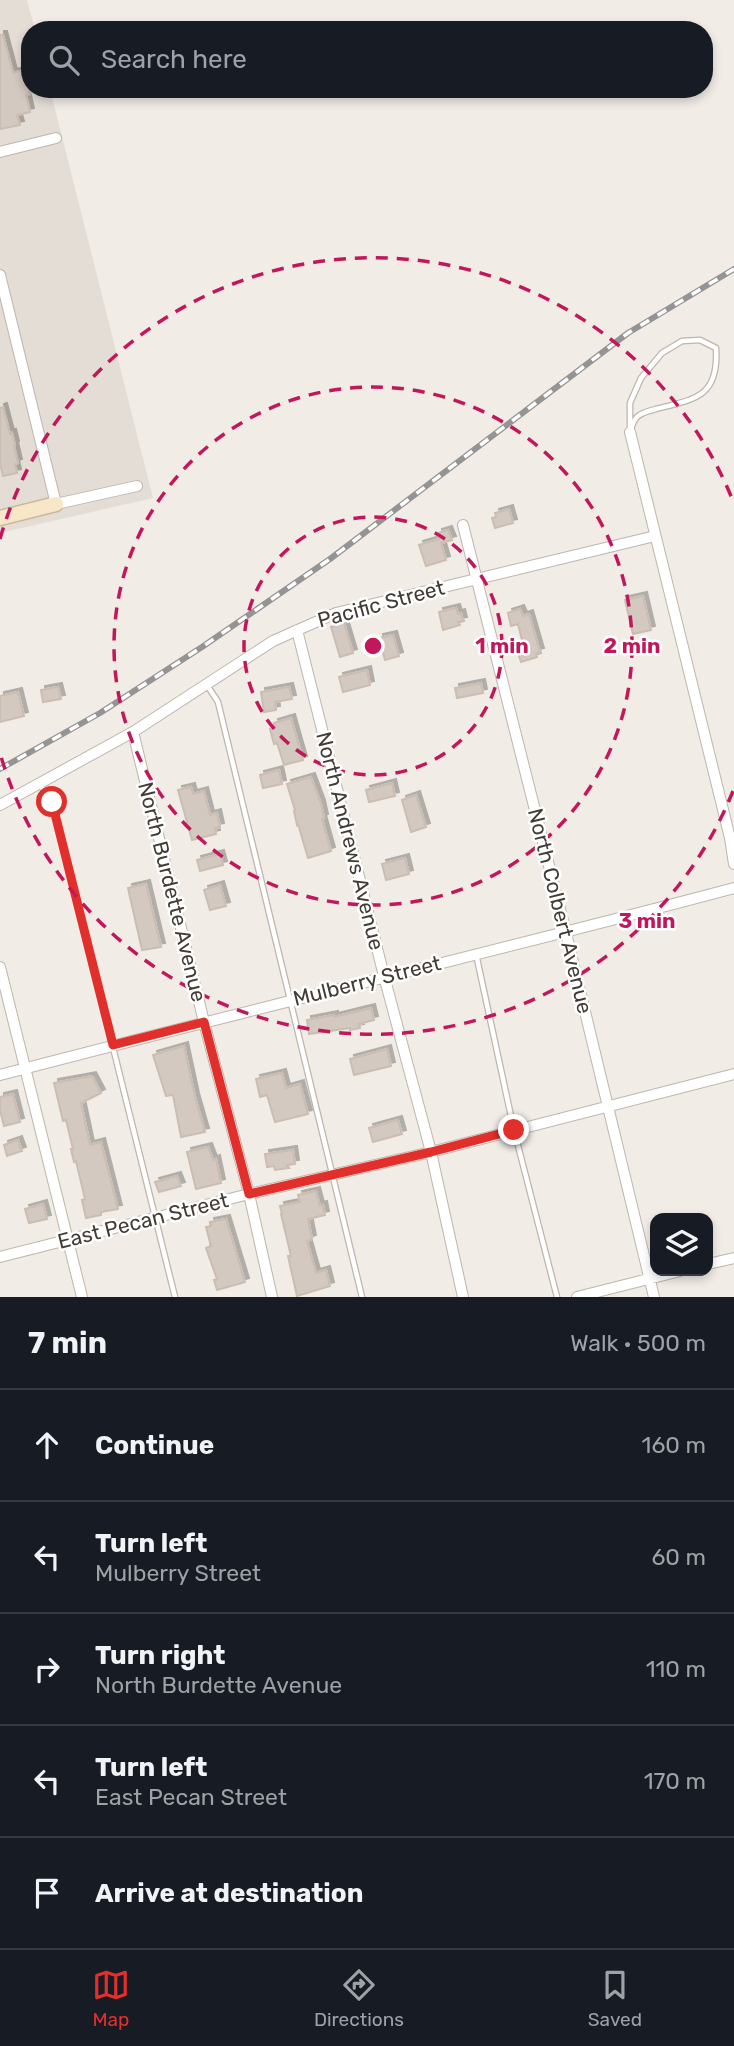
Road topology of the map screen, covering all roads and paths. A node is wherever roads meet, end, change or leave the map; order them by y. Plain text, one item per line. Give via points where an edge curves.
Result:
1 (56, 138) dead end
2 (0, 152) edge
3 (0, 275) edge
4 (630, 432) junction
5 (137, 486) dead end
6 (55, 504) junction
7 (0, 518) edge
8 (463, 526) dead end
9 (655, 536) junction
10 (476, 579) junction
11 (297, 629) junction
12 (207, 684) junction
13 (133, 732) junction
14 (40, 783) junction
15 (0, 805) edge
16 (734, 864) edge
17 (734, 888) edge
18 (566, 933) junction
19 (476, 954) junction
20 (0, 967) edge
21 (384, 976) junction
22 (290, 1000) junction
23 (204, 1022) junction
24 (113, 1045) junction
25 (25, 1068) junction
26 (0, 1074) edge
27 (734, 1074) edge
28 (607, 1105) junction
29 (514, 1130) junction
30 (431, 1152) junction
31 (333, 1175) junction
32 (249, 1194) junction
33 (155, 1218) junction
34 (67, 1240) junction
35 (0, 1257) edge
36 (734, 1258) edge
37 (713, 1263) edge
38 (658, 1276) edge
39 (649, 1278) junction
40 (82, 1297) edge
41 (175, 1297) edge
42 (272, 1297) edge
43 (362, 1297) edge
44 (463, 1297) edge
45 (557, 1297) edge
46 (577, 1297) edge
47 (654, 1297) edge

1 - 2 street
3 - 6 street
4 - 4 lane via 635,418 645,412 702,394 714,379 716,348 700,340 682,341 662,353 641,379 630,403
4 - 9 street
5 - 6 street
6 - 7 street
8 - 10 street, North Colbert Avenue
9 - 10 street, Pacific Street
9 - 16 street
10 - 11 street, Pacific Street via 336,613
10 - 18 street, North Colbert Avenue
11 - 12 street, Pacific Street
11 - 21 street, North Andrews Avenue
12 - 13 street, Pacific Street
12 - 22 lane via 218,702
13 - 14 street, Pacific Street
13 - 23 street, North Burdette Avenue
14 - 15 street, Pacific Street
14 - 24 lane via 52,802
17 - 18 street, Mulberry Street
18 - 19 street, Mulberry Street
18 - 28 street, North Colbert Avenue
19 - 21 street, Mulberry Street
19 - 29 lane
20 - 25 street
21 - 22 street, Mulberry Street
21 - 30 street, North Andrews Avenue
22 - 23 street, Mulberry Street
22 - 31 lane
23 - 24 street, Mulberry Street
23 - 32 street, North Burdette Avenue
24 - 25 street, Mulberry Street
24 - 33 lane
25 - 26 street, Mulberry Street
25 - 34 street
27 - 28 street, East Pecan Street
28 - 29 street, East Pecan Street
28 - 39 street, North Colbert Avenue
29 - 30 street, East Pecan Street
29 - 45 lane
30 - 31 street, East Pecan Street
30 - 44 street, North Andrews Avenue
31 - 32 street, East Pecan Street
31 - 43 lane
32 - 33 street, East Pecan Street
32 - 42 street, North Burdette Avenue
33 - 34 street, East Pecan Street
33 - 41 lane
34 - 35 street, East Pecan Street
34 - 40 street
36 - 37 street
38 - 39 street
39 - 46 street
39 - 47 street, North Colbert Avenue

